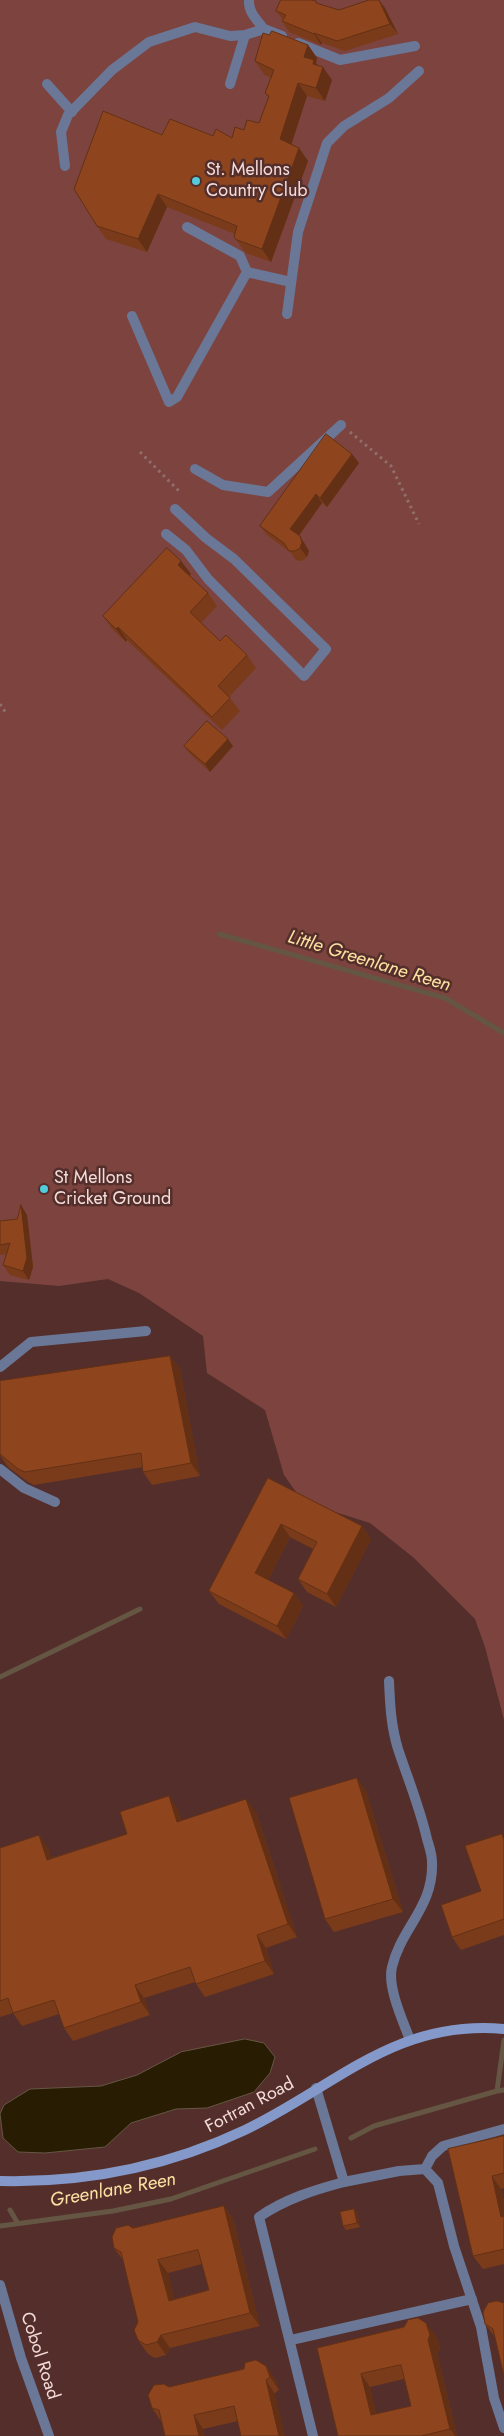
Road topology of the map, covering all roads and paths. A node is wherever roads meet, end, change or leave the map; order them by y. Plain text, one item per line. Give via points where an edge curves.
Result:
1 (250, 0) edge
2 (264, 29) junction
3 (245, 36) junction
4 (415, 46) dead end
5 (418, 71) dead end
6 (47, 84) dead end
7 (230, 84) dead end
8 (72, 112) junction
9 (65, 166) dead end
10 (187, 227) dead end
11 (248, 272) junction
12 (291, 282) junction
13 (286, 314) dead end
14 (132, 316) dead end
15 (341, 425) joint
16 (140, 452) dead end
17 (195, 469) dead end
18 (181, 494) dead end
19 (175, 509) dead end
20 (419, 524) dead end
21 (166, 534) dead end
22 (0, 704) edge
23 (6, 713) dead end
24 (146, 1331) dead end
25 (0, 1367) edge
26 (0, 1469) edge
27 (55, 1502) dead end
28 (389, 1681) dead end
29 (504, 2030) edge
30 (410, 2040) junction
31 (316, 2088) junction
32 (504, 2129) edge
33 (425, 2169) junction
34 (0, 2180) edge
35 (344, 2182) junction
36 (0, 2285) edge
37 (472, 2299) junction
38 (291, 2340) junction
39 (504, 2428) edge
40 (49, 2436) edge
41 (313, 2436) edge

1 - 2 street via 248,4 253,16
2 - 3 street
2 - 4 street via 340,60
3 - 7 street
3 - 8 street via 230,36 195,27 149,42 112,70
5 - 12 street via 389,98 344,126 327,143 298,232
6 - 8 street
8 - 9 street via 62,132
10 - 11 street via 240,256
11 - 12 street
11 - 14 street via 178,397 169,402
12 - 13 street
15 - 17 street via 268,492 223,485
15 - 20 path via 391,466
16 - 18 path
19 - 21 street via 234,559 326,649 304,676 208,579 186,550
22 - 23 path
24 - 25 street via 31,1342
26 - 27 street via 24,1488
28 - 30 street via 390,1713 398,1748 420,1809 432,1861 430,1887 422,1911 391,1968 393,1990
29 - 30 street, Fortran Road via 457,2030
30 - 31 street, Fortran Road
31 - 34 street, Fortran Road via 247,2129 172,2159 85,2178
31 - 35 street
32 - 33 street via 443,2146
33 - 35 street
33 - 37 street via 438,2183
35 - 38 street via 278,2204 259,2217
36 - 40 street, Cobol Road via 21,2358
37 - 38 street
37 - 39 street
38 - 41 street

